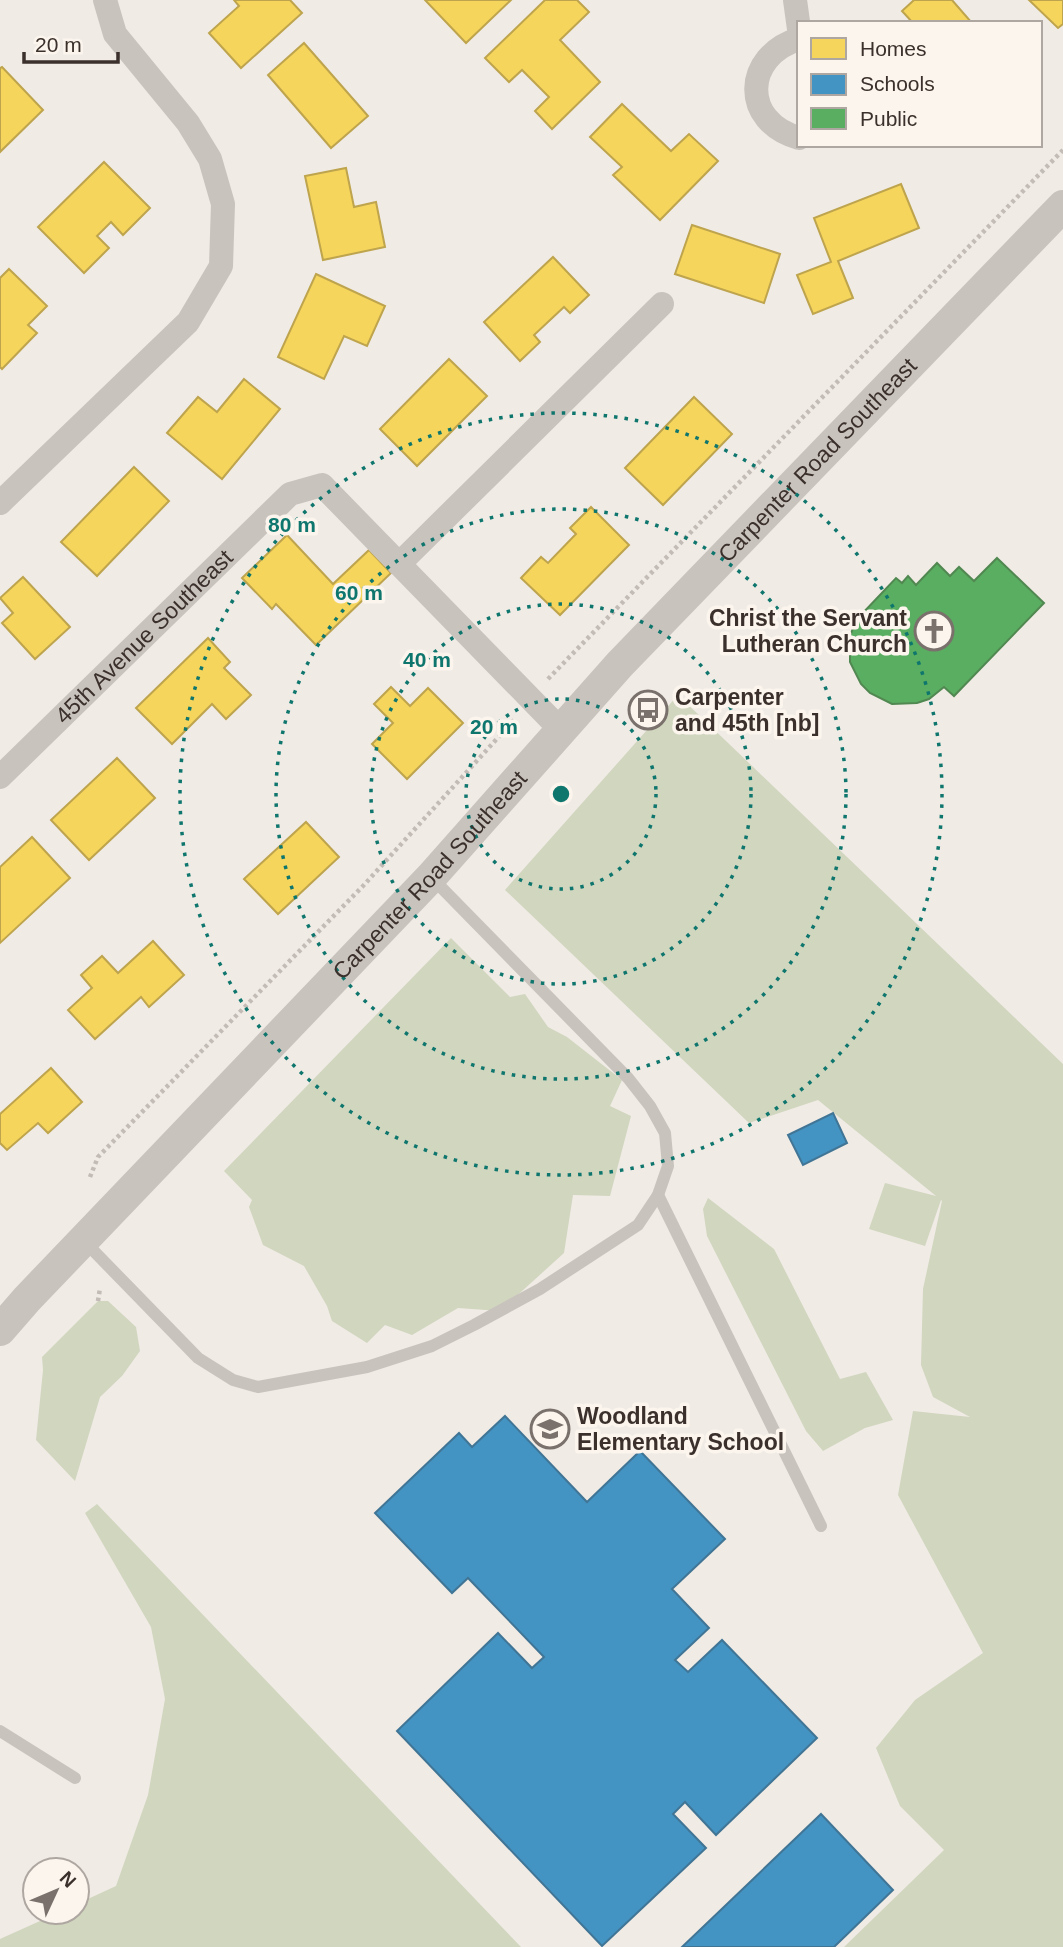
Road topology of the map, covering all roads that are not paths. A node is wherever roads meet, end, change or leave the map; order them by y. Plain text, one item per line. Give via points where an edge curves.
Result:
1 (105, 0) edge
2 (795, 0) edge
3 (798, 21) edge
4 (797, 40) edge
5 (797, 137) edge
6 (1063, 206) edge
7 (662, 304) dead end
8 (0, 503) edge
9 (399, 564) junction
10 (561, 730) junction
11 (0, 777) edge
12 (430, 877) junction
13 (658, 1195) junction
14 (84, 1241) junction
15 (0, 1330) edge
16 (821, 1526) dead end
17 (0, 1731) edge
18 (75, 1778) dead end

1 - 8 street via 116,34 188,122 210,159 223,204 221,266 188,322
2 - 3 street
4 - 5 street via 767,58 757,79 761,110 770,123
6 - 10 street, Carpenter Road Southeast
7 - 9 street
9 - 10 street, 45th Avenue Southeast
9 - 11 street, 45th Avenue Southeast via 322,485 290,494
10 - 12 street, Carpenter Road Southeast
12 - 13 lane via 650,1105 665,1133 668,1166
12 - 14 street, Carpenter Road Southeast
13 - 14 lane via 638,1225 540,1289 432,1346 367,1367 258,1387 233,1380 198,1358
13 - 16 lane
14 - 15 street, Carpenter Road Southeast
17 - 18 lane

